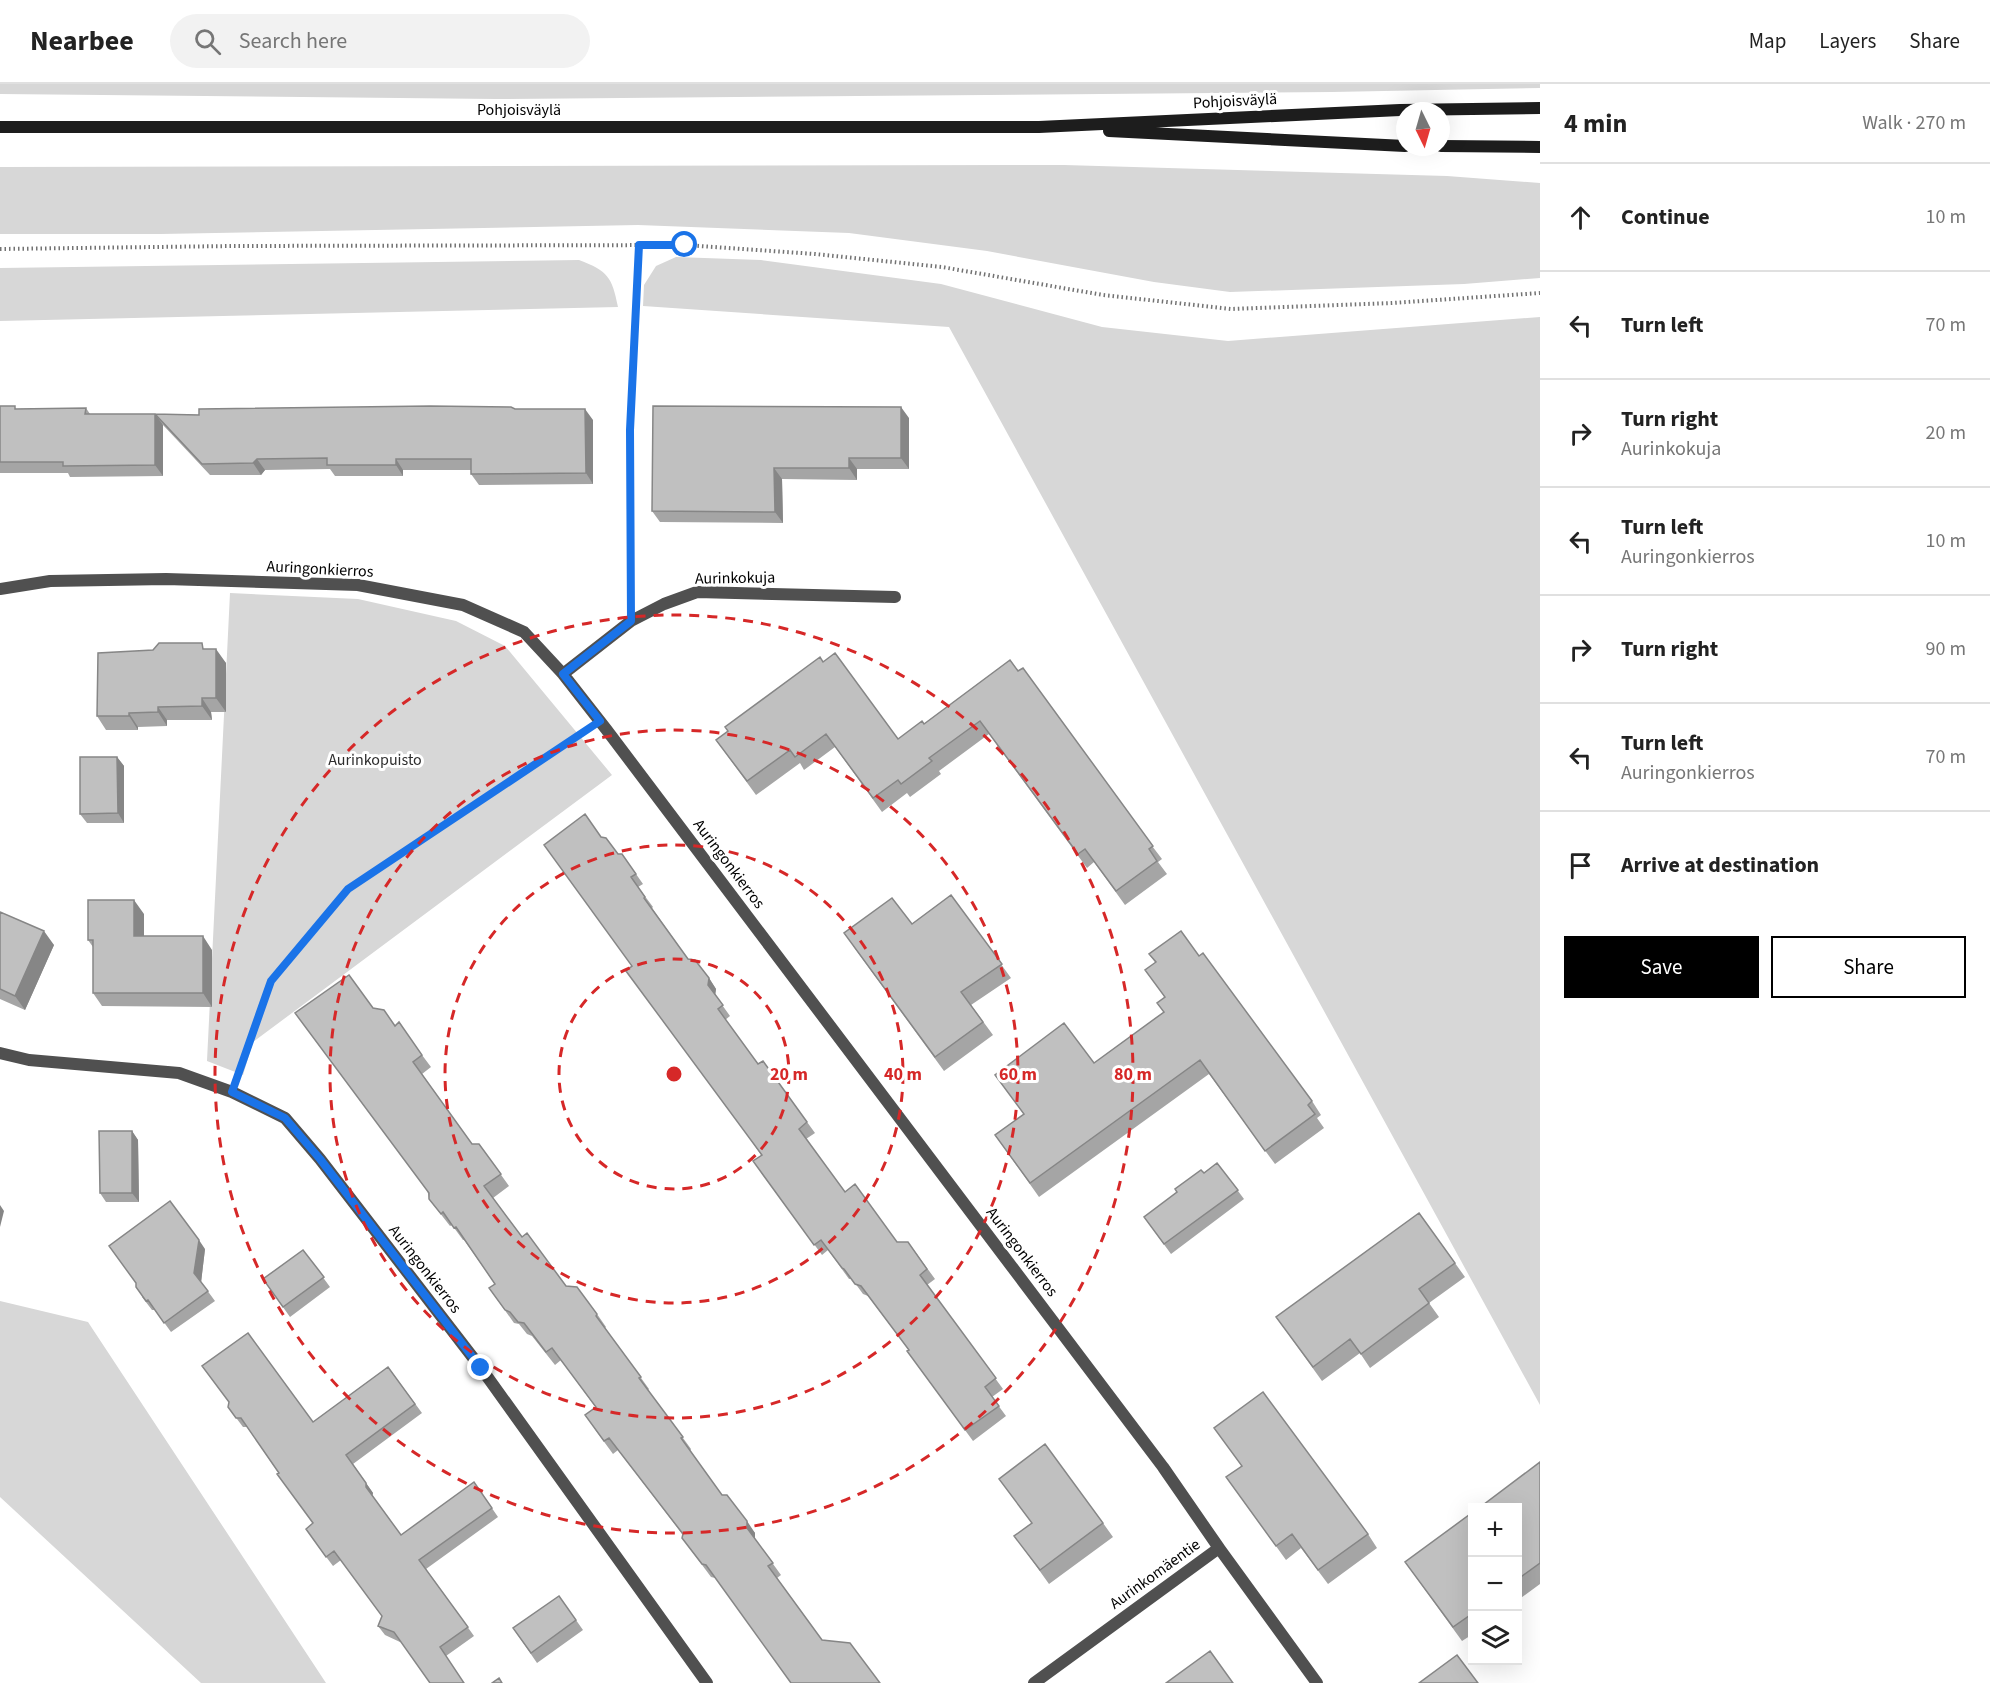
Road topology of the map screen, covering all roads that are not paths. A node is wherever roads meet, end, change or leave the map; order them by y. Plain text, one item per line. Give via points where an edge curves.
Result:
1 (1540, 108) edge
2 (0, 127) edge
3 (1039, 127) junction
4 (1396, 146) edge
5 (1450, 146) edge
6 (1540, 147) edge
7 (0, 589) edge
8 (895, 597) dead end
9 (563, 674) junction
10 (0, 1053) edge
11 (1219, 1548) junction
12 (707, 1683) edge
13 (1034, 1683) edge
14 (1317, 1683) edge

1 - 3 main road, Pohjoisväylä via 1400,110
2 - 3 main road, Pohjoisväylä
3 - 4 main road, Pohjoisväylä
5 - 6 main road
7 - 9 street, Auringonkierros via 50,581 166,579 358,585 463,605 524,632
8 - 9 street, Aurinkokuja via 697,592 631,621
9 - 11 street, Auringonkierros via 1163,1467
10 - 12 street, Auringonkierros via 29,1060 179,1073 232,1092 285,1118 481,1368
11 - 13 street, Aurinkomäentie
11 - 14 street, Aurinkomäentie

